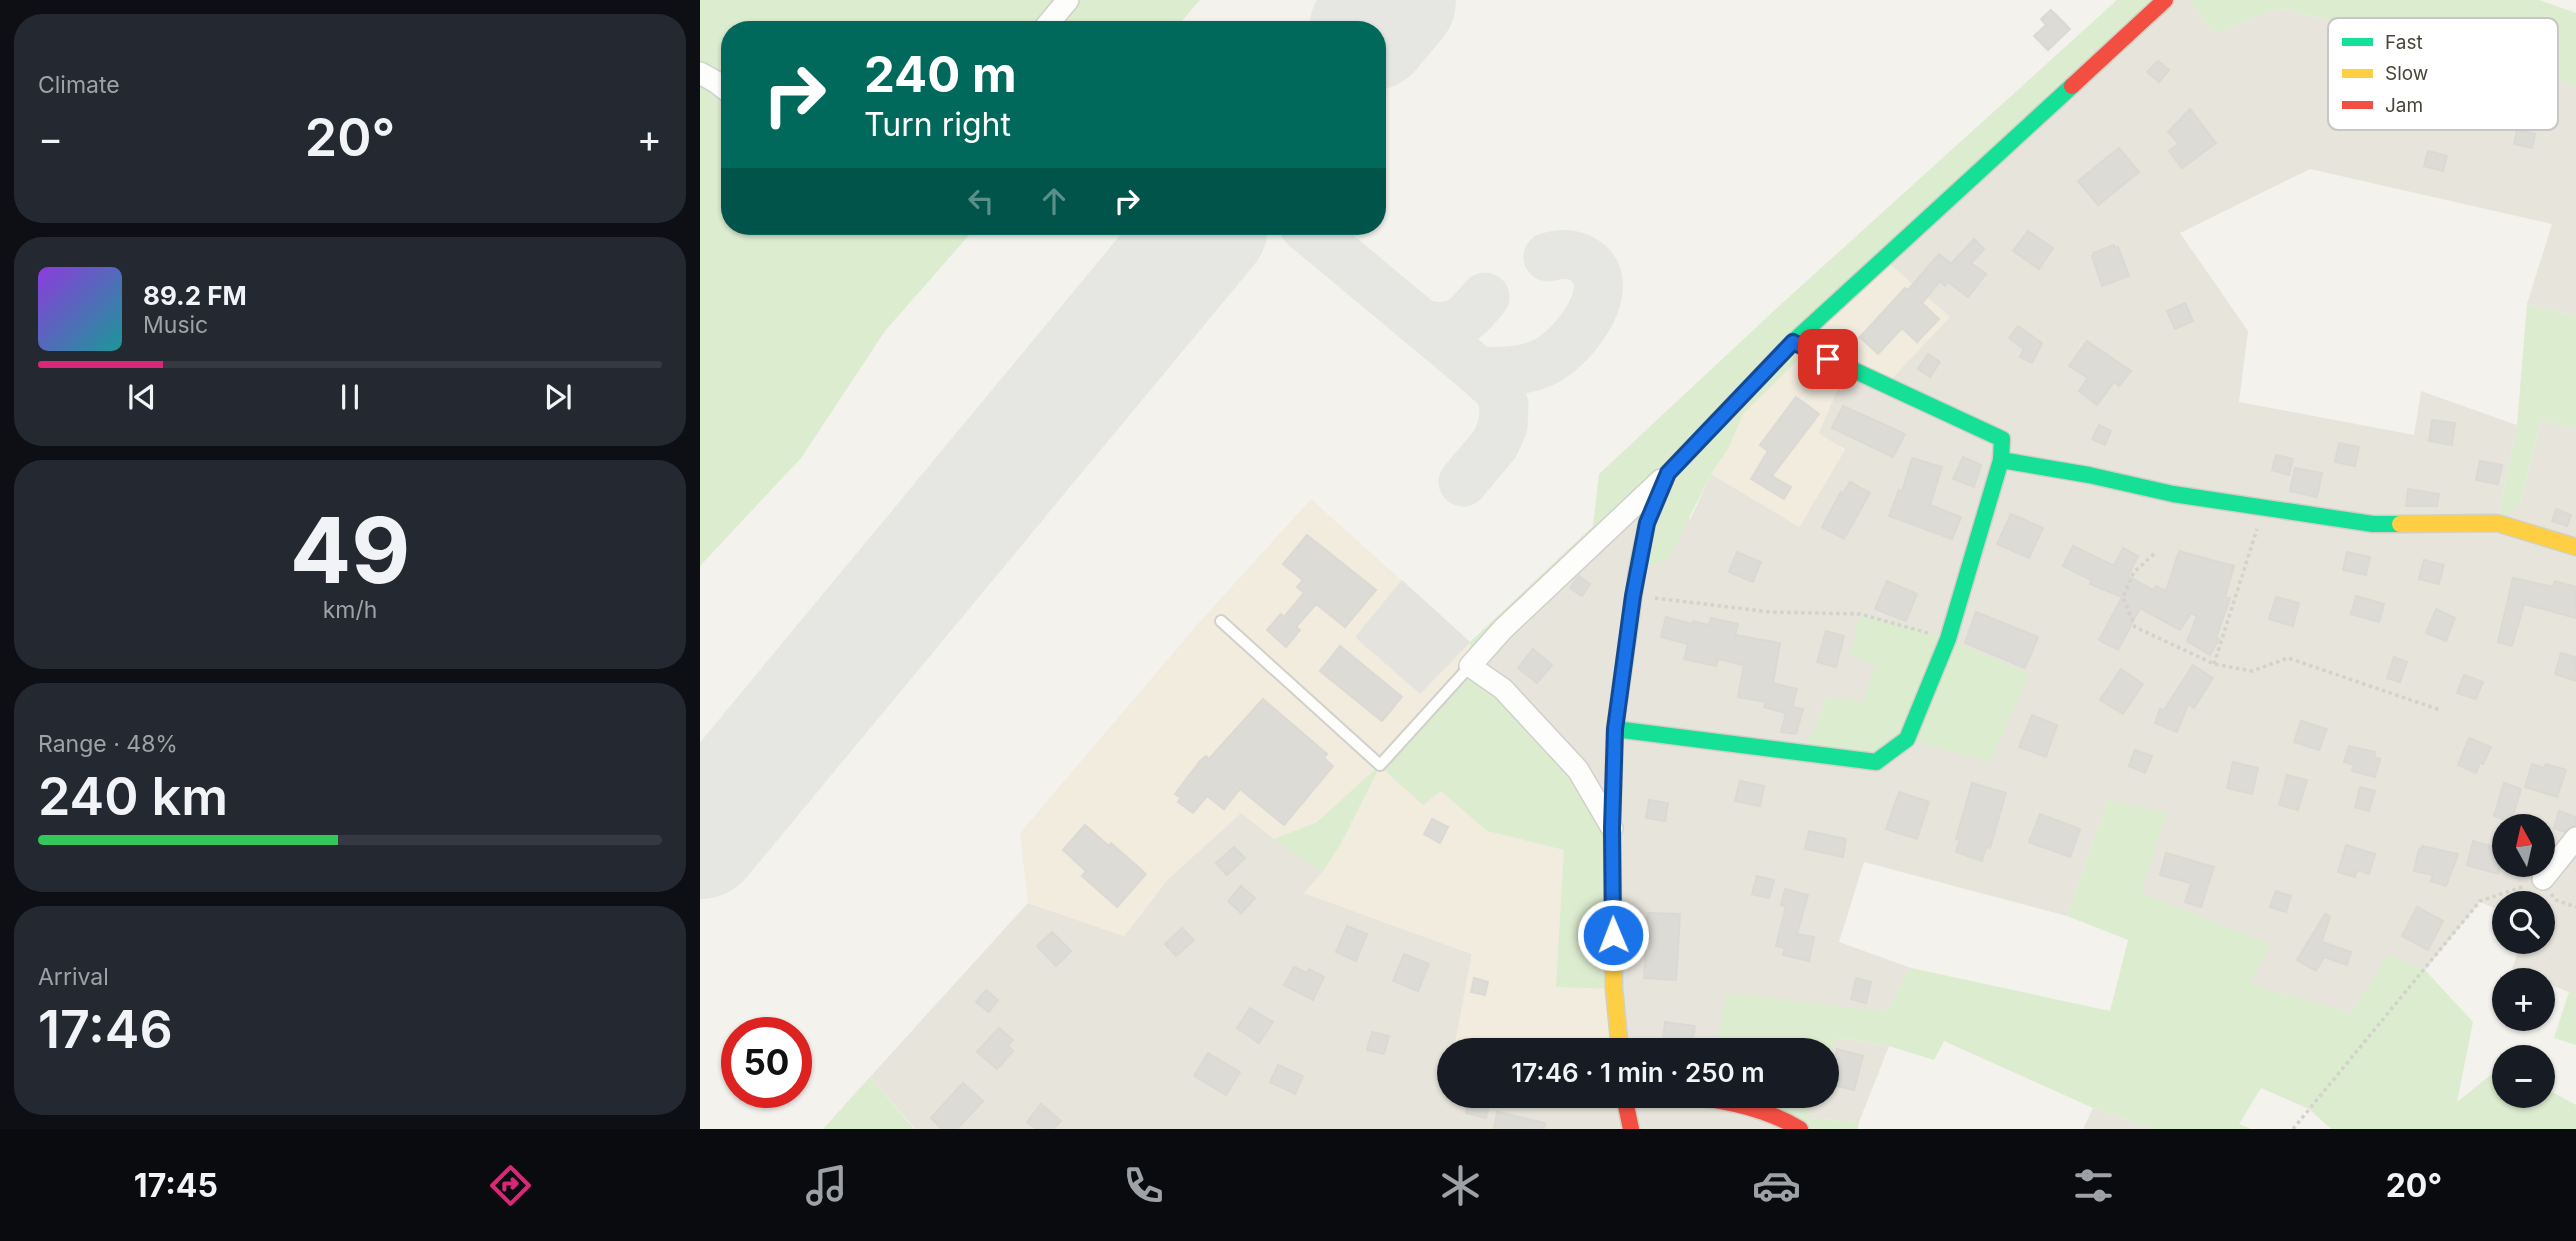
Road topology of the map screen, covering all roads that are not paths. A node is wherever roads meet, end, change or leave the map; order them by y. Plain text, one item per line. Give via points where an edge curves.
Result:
1 (1068, 0) edge
2 (2165, 0) edge
3 (1050, 21) edge
4 (700, 74) edge
5 (721, 86) edge
6 (1793, 342) junction
7 (2000, 460) junction
8 (1668, 473) junction
9 (2576, 547) edge
10 (1222, 621) dead end
11 (1470, 666) junction
12 (1615, 729) junction
13 (1612, 828) junction
14 (2576, 838) edge
15 (2543, 879) road end
16 (1619, 1038) edge
17 (1627, 1108) edge
18 (1746, 1108) edge
19 (1631, 1129) edge
20 (1800, 1129) edge

1 - 3 street
2 - 6 street
4 - 5 street
6 - 7 street via 2002,439
6 - 8 street
7 - 9 street via 2173,494 2373,524 2497,523
7 - 12 street via 1948,639 1907,739 1876,762
8 - 11 street
8 - 12 street via 1647,523
10 - 11 lane via 1380,765
11 - 13 street via 1503,689 1578,770
12 - 13 street
13 - 16 street
14 - 15 street
17 - 19 street
18 - 20 street via 1786,1119

